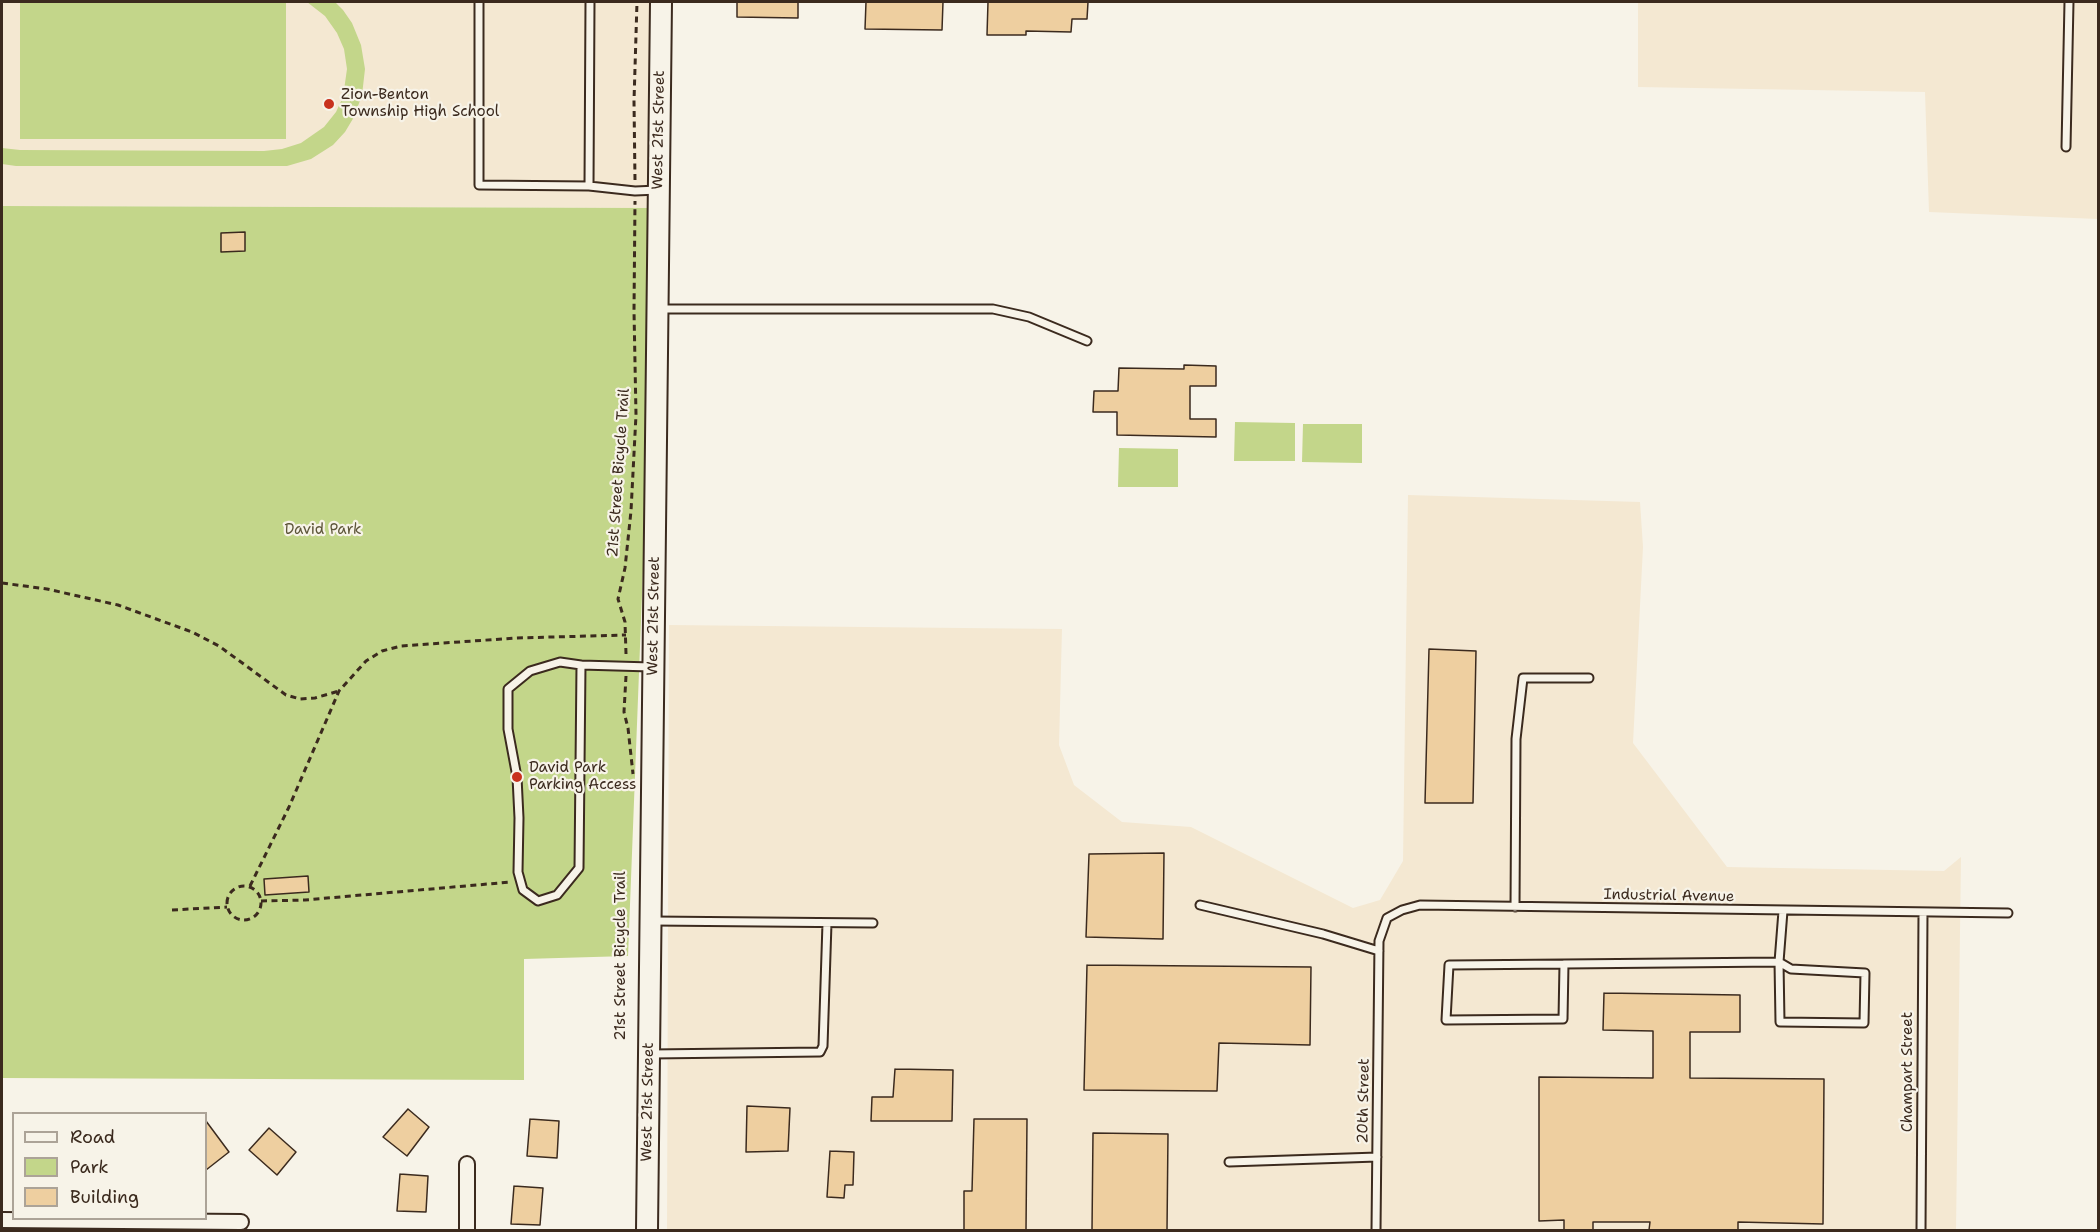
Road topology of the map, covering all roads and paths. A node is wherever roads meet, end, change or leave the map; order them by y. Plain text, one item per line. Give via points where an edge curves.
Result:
1 (479, 2) edge
2 (590, 2) edge
3 (637, 2) edge
4 (661, 2) edge
5 (2069, 2) edge
6 (2066, 147) dead end
7 (589, 186) junction
8 (659, 190) junction
9 (635, 191) junction
10 (657, 309) junction
11 (1087, 341) dead end
12 (2, 583) edge
13 (626, 635) junction
14 (581, 665) junction
15 (626, 666) junction
16 (653, 667) junction
17 (1589, 678) dead end
18 (339, 691) junction
19 (633, 777) dead end
20 (520, 880) junction
21 (250, 886) junction
22 (261, 901) junction
23 (1200, 905) dead end
24 (227, 907) junction
25 (1515, 907) junction
26 (172, 910) dead end
27 (1782, 911) junction
28 (1923, 913) junction
29 (2008, 913) dead end
30 (650, 921) junction
31 (827, 923) junction
32 (873, 923) dead end
33 (1379, 951) junction
34 (1779, 962) junction
35 (1564, 964) junction
36 (1379, 972) joint
37 (649, 1054) junction
38 (1377, 1156) junction
39 (1229, 1162) dead end
40 (467, 1164) dead end
41 (2, 1220) edge
42 (241, 1222) dead end
43 (467, 1230) edge
44 (647, 1230) edge
45 (1376, 1230) edge
46 (1921, 1230) edge

1 - 7 lane via 479,185
2 - 7 lane
3 - 9 path, 21st Street Bicycle Trail
4 - 8 street, West 21st Street
5 - 6 lane
7 - 9 lane
8 - 9 lane
8 - 10 street, West 21st Street
9 - 13 path, 21st Street Bicycle Trail via 636,415 631,511 618,599
10 - 11 lane via 993,309 1029,317
10 - 16 street, West 21st Street
12 - 18 path via 118,605 192,632 219,646 286,696 315,698
13 - 15 path, 21st Street Bicycle Trail
13 - 18 path via 401,646 366,661
14 - 15 lane
14 - 20 lane via 560,662 530,671 507,689 507,729 517,777
14 - 20 lane via 579,868 557,895 538,901 523,890
15 - 16 lane
15 - 19 path, 21st Street Bicycle Trail via 624,712
16 - 30 street, West 21st Street
17 - 25 lane via 1522,678 1516,739
18 - 21 path
20 - 22 path via 351,897
21 - 22 path
21 - 24 path via 236,887 227,896
22 - 24 path via 259,912 249,920 239,920
23 - 33 lane
24 - 26 path
25 - 27 lane, Industrial Avenue
25 - 33 lane, Industrial Avenue via 1420,905 1402,910 1387,918
27 - 28 lane, Industrial Avenue
27 - 34 lane
28 - 29 lane, Industrial Avenue
28 - 46 lane, Champart Street
30 - 31 lane
30 - 37 street, West 21st Street
31 - 32 lane
31 - 37 lane via 820,1052
33 - 36 lane, Industrial Avenue
34 - 34 lane via 1791,969 1865,973 1864,1023 1780,1022
34 - 35 lane
35 - 35 lane via 1449,965 1446,1020 1563,1019
36 - 38 lane, 20th Street
37 - 44 street, West 21st Street
38 - 39 lane
38 - 45 lane, 20th Street
40 - 43 street
41 - 42 street

